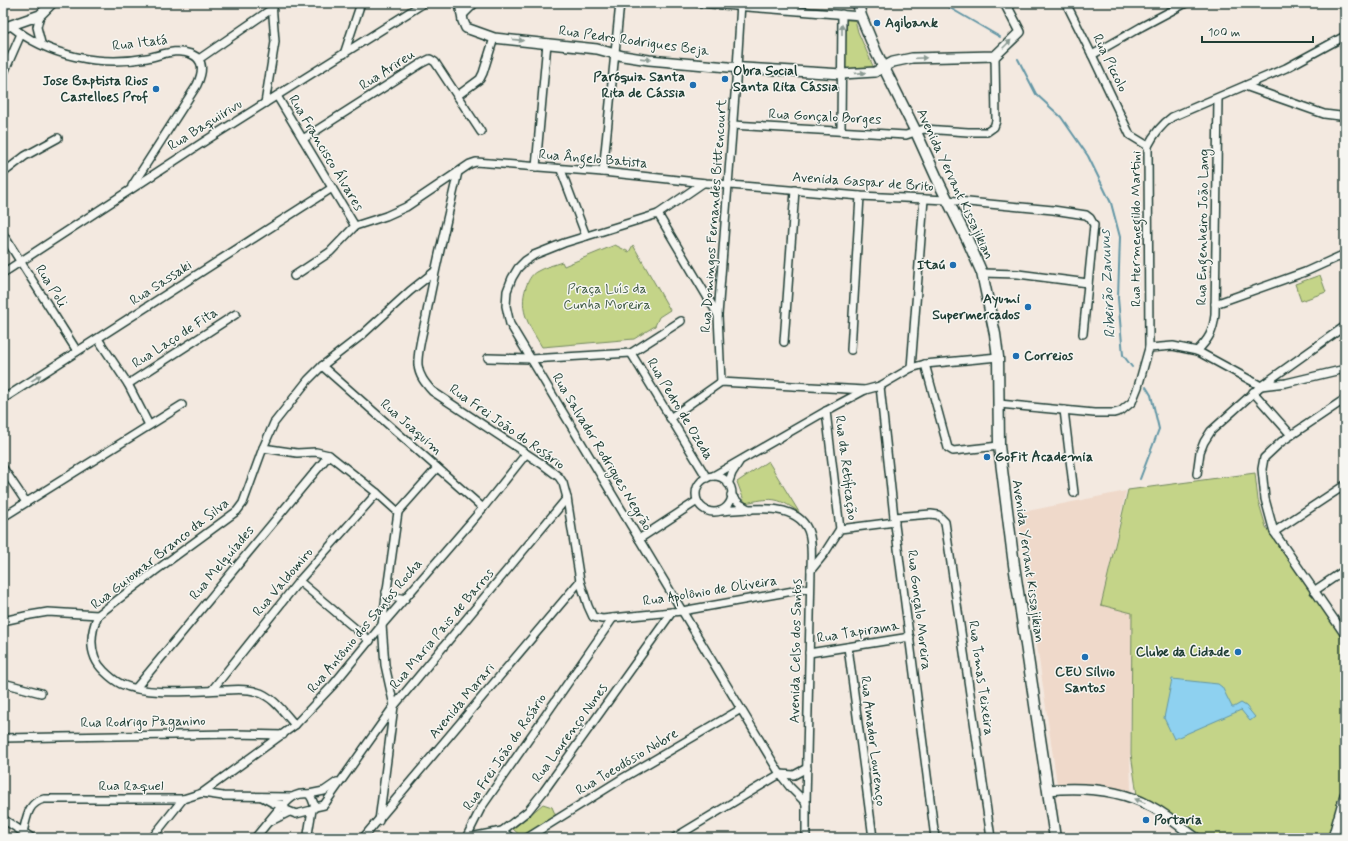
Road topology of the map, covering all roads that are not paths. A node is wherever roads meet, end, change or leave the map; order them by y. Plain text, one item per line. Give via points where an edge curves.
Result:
1 (52, 3) edge
2 (361, 3) edge
3 (424, 3) edge
4 (460, 3) edge
5 (475, 3) edge
6 (620, 3) edge
7 (698, 3) edge
8 (858, 3) edge
9 (1004, 3) edge
10 (1066, 3) edge
11 (1186, 3) edge
12 (741, 5) edge
13 (272, 6) edge
14 (842, 14) junction
15 (40, 15) junction
16 (462, 16) junction
17 (861, 16) junction
18 (7, 27) edge
19 (21, 34) junction
20 (1345, 36) edge
21 (494, 38) junction
22 (547, 43) junction
23 (41, 44) junction
24 (614, 53) junction
25 (344, 54) junction
26 (1092, 55) junction
27 (995, 56) junction
28 (199, 59) junction
29 (884, 67) junction
30 (737, 68) junction
31 (842, 74) junction
32 (3, 75) edge
33 (1245, 86) junction
34 (277, 96) junction
35 (457, 96) junction
36 (1218, 98) junction
37 (265, 103) junction
38 (1345, 115) edge
39 (732, 125) junction
40 (841, 130) junction
41 (481, 132) dead end
42 (916, 132) junction
43 (58, 138) dead end
44 (303, 140) junction
45 (1148, 146) junction
46 (536, 167) junction
47 (562, 170) junction
48 (458, 172) junction
49 (603, 172) junction
50 (3, 173) edge
51 (703, 183) junction
52 (729, 185) junction
53 (332, 188) junction
54 (129, 189) junction
55 (795, 190) junction
56 (860, 196) junction
57 (924, 199) junction
58 (947, 200) junction
59 (658, 214) junction
60 (355, 226) junction
61 (3, 234) edge
62 (586, 236) junction
63 (1345, 254) edge
64 (21, 261) junction
65 (434, 272) junction
66 (3, 273) edge
67 (982, 273) junction
68 (294, 276) dead end
69 (1088, 283) junction
70 (1215, 304) junction
71 (236, 314) dead end
72 (718, 316) junction
73 (681, 321) dead end
74 (1345, 326) edge
75 (1083, 334) dead end
76 (98, 339) junction
77 (784, 342) dead end
78 (1149, 348) junction
79 (851, 350) dead end
80 (77, 351) junction
81 (1198, 351) junction
82 (631, 353) junction
83 (998, 357) junction
84 (488, 358) dead end
85 (532, 359) junction
86 (925, 364) junction
87 (322, 366) junction
88 (911, 368) junction
89 (1345, 369) edge
90 (721, 382) junction
91 (128, 384) junction
92 (880, 386) junction
93 (1261, 386) junction
94 (866, 390) junction
95 (1253, 392) junction
96 (3, 398) edge
97 (1345, 399) edge
98 (999, 404) junction
99 (182, 405) dead end
100 (1064, 410) junction
101 (826, 411) junction
102 (670, 418) junction
103 (149, 425) junction
104 (1291, 435) junction
105 (999, 446) junction
106 (263, 448) junction
107 (526, 454) junction
108 (329, 455) junction
109 (740, 460) junction
110 (3, 468) edge
111 (437, 468) junction
112 (1197, 474) dead end
113 (710, 477) junction
114 (728, 484) junction
115 (1345, 485) edge
116 (377, 493) junction
117 (1074, 494) dead end
118 (731, 495) junction
119 (567, 498) junction
120 (697, 501) junction
121 (26, 502) junction
122 (484, 508) junction
123 (751, 510) junction
124 (720, 511) junction
125 (398, 512) junction
126 (3, 517) edge
127 (895, 520) junction
128 (840, 529) junction
129 (1274, 532) junction
130 (639, 539) junction
131 (811, 570) junction
132 (1345, 570) edge
133 (299, 581) junction
134 (580, 581) junction
135 (810, 588) junction
136 (1314, 591) junction
137 (386, 592) junction
138 (405, 599) junction
139 (682, 611) junction
140 (672, 612) junction
141 (98, 615) junction
142 (613, 618) junction
143 (3, 622) edge
144 (382, 625) junction
145 (1345, 635) edge
146 (910, 637) junction
147 (370, 641) junction
148 (848, 647) junction
149 (810, 652) junction
150 (3, 683) edge
151 (136, 688) junction
152 (212, 690) junction
153 (41, 693) dead end
154 (394, 706) junction
155 (741, 709) junction
156 (295, 725) junction
157 (283, 735) junction
158 (3, 738) edge
159 (807, 768) junction
160 (780, 774) junction
161 (341, 780) junction
162 (1048, 790) junction
163 (202, 793) junction
164 (309, 794) junction
165 (1345, 795) edge
166 (260, 796) junction
167 (291, 797) junction
168 (183, 799) junction
169 (806, 803) junction
170 (286, 808) junction
171 (313, 808) junction
172 (3, 819) edge
173 (379, 821) junction
174 (502, 831) junction
175 (23, 832) junction
176 (32, 838) edge
177 (152, 838) edge
178 (255, 838) edge
179 (310, 838) edge
180 (363, 838) edge
181 (466, 838) edge
182 (511, 838) edge
183 (527, 838) edge
184 (674, 838) edge
185 (806, 838) edge
186 (873, 838) edge
187 (935, 838) edge
188 (991, 838) edge
189 (1055, 838) edge
190 (1196, 838) edge
191 (1333, 838) edge

1 - 15 street
2 - 25 street
3 - 25 street, Rua Baquiirivu
4 - 16 street
5 - 16 street
6 - 24 street
7 - 12 street
8 - 17 main road, Avenida Yervant Kissajikian
27 -> 9 street via 1020,32
10 - 26 street, Rua Piccolo
11 - 26 street
12 - 14 street
12 - 30 street, Rua Domingos Fernandes Bittencourt
13 - 28 street
13 - 37 street via 275,42
14 - 17 street
31 -> 14 street
15 - 18 street
15 - 23 street via 37,27
16 - 21 street, Rua Pedro Rodrigues Beja via 464,26 469,30
17 - 29 main road, Avenida Yervant Kissajikian
18 - 19 street, Rua Itatá
19 - 23 street, Rua Itatá
19 - 32 street
20 - 33 street, Rua Hermenegildo Martini via 1286,68
21 -> 22 street, Rua Pedro Rodrigues Beja
21 - 35 street via 480,79
22 - 24 street, Rua Pedro Rodrigues Beja
22 - 46 street
23 - 28 street, Rua Itatá via 71,56 100,60 120,61 171,52 192,54
24 -> 30 street, Rua Pedro Rodrigues Beja via 649,60
24 - 49 street
25 - 34 street, Rua Baquiirivu
26 - 45 street, Rua Piccolo via 1130,134
29 -> 27 street, Rua Pedro Rodrigues Beja via 893,62 912,58
27 - 42 street, Rua Gonçalo Borges via 996,121 991,130 982,132 924,129
28 - 54 street via 202,68 197,85
31 -> 29 street, Rua Pedro Rodrigues Beja via 875,72
29 - 42 main road, Avenida Yervant Kissajikian
30 - 31 street, Rua Pedro Rodrigues Beja
30 - 39 street, Rua Domingos Fernandes Bittencourt
31 - 40 street
33 - 36 street, Rua Hermenegildo Martini
33 - 38 street via 1324,114
34 - 37 street, Rua Baquiirivu
34 - 44 street, Rua Francisco Álvares
35 - 41 street, Rua Arireu
35 - 44 street, Rua Arireu via 435,62 428,60
36 - 45 street, Rua Hermenegildo Martini via 1172,117 1157,130
36 - 70 street, Rua Engenheiro João Lang
37 - 54 street, Rua Baquiirivu
39 - 40 street, Rua Gonçalo Borges
39 - 52 street, Rua Domingos Fernandes Bittencourt
40 - 42 street, Rua Gonçalo Borges via 906,135
42 - 58 main road, Avenida Yervant Kissajikian
43 - 50 street via 25,156
44 - 53 street, Rua Francisco Álvares
45 - 78 street, Rua Hermenegildo Martini
46 - 47 street, Rua Ângelo Batista
46 - 48 street, Rua Ângelo Batista via 476,162
47 - 49 street, Rua Ângelo Batista
47 - 62 street
48 - 60 street, Rua Francisco Álvares via 406,207
48 - 65 street, Rua Frei João do Rosário
49 - 51 street, Rua Ângelo Batista
51 - 52 street, Rua Ângelo Batista
51 - 59 street, Rua Salvador Rodrigues Negrão
52 - 55 street, Avenida Gaspar de Brito
52 - 72 street, Rua Domingos Fernandes Bittencourt
53 - 60 street, Rua Francisco Álvares
53 - 76 street, Rua Sassaki
54 - 64 street, Rua Baquiirivu
55 - 56 street, Avenida Gaspar de Brito
55 - 77 street
56 - 57 street, Avenida Gaspar de Brito
56 - 79 street
57 - 58 street, Avenida Gaspar de Brito
57 - 88 street
58 - 67 main road, Avenida Yervant Kissajikian
58 - 69 street, Avenida Gaspar de Brito via 1053,210 1090,218 1094,226
59 - 62 street, Rua Salvador Rodrigues Negrão
59 - 72 street
60 - 68 street via 330,252
61 - 64 street, Rua Poli
62 - 85 street, Rua Salvador Rodrigues Negrão via 534,255 518,268 512,278 507,291 506,306 510,324
63 - 70 street via 1305,272
64 - 66 street, Rua Baquiirivu
64 - 80 street, Rua Poli
65 - 87 street, Rua Guiomar Branco da Silva
65 - 107 street, Rua Frei João do Rosário via 418,363 424,382 432,391
67 - 69 street via 1018,274
67 - 83 main road, Avenida Yervant Kissajikian
69 - 75 street
70 - 81 street, Rua Engenheiro João Lang via 1214,327
71 - 91 street, Rua Laço de Fita
72 - 90 street, Rua Domingos Fernandes Bittencourt
73 - 82 street
74 - 93 street
76 - 80 street, Rua Sassaki
76 - 91 street
78 - 81 street via 1173,346
78 - 100 street, Rua Hermenegildo Martini via 1138,386 1132,402 1127,407 1114,413
96 -> 80 street, Rua Sassaki
81 - 93 street
82 - 85 street
82 - 102 street, Rua Pedro de Ozeda
83 - 86 street
83 - 98 main road, Avenida Yervant Kissajikian
84 - 85 street
85 - 130 street, Rua Salvador Rodrigues Negrão
86 - 88 street
86 - 105 street via 948,448 953,451
87 - 106 street, Rua Guiomar Branco da Silva via 274,423
87 - 111 street, Rua Joaquim
88 - 92 street
89 - 93 street via 1286,383
90 - 94 street
90 - 102 street
91 - 103 street
92 - 94 street
92 - 127 street, Rua Gonçalo Moreira
93 - 95 street
94 - 101 street
95 - 104 street
95 - 112 street via 1211,431 1200,452
97 - 104 street
98 - 100 street, Rua Hermenegildo Martini
98 - 105 main road, Avenida Yervant Kissajikian
99 - 103 street
100 - 117 street
101 - 109 street
101 - 128 street, Rua da Retificação
102 - 113 street, Rua Pedro de Ozeda
103 - 121 street
104 - 129 street via 1271,451 1262,464 1265,499
105 - 162 main road, Avenida Yervant Kissajikian via 1015,573
106 - 108 street
106 - 141 street, Rua Guiomar Branco da Silva via 243,503 237,511
107 - 119 street, Rua Frei João do Rosário via 559,477
107 - 122 street, Rua Antônio dos Santos Rocha
108 - 116 street
108 - 151 street, Rua Melquíades
109 - 113 street
109 - 114 street
110 - 121 street
111 - 122 street, Rua Joaquim
111 - 125 street
113 - 114 street via 720,478
113 - 120 street via 697,487
114 - 118 street
115 - 129 street
116 - 125 street
116 - 133 street, Rua Valdomiro
118 - 123 street
118 - 124 street via 728,506
119 - 134 street, Rua Frei João do Rosário
119 - 154 street, Rua Maria Pais de Barros
120 - 124 street via 706,510
120 - 130 street
121 - 126 street
122 - 138 street, Rua Antônio dos Santos Rocha
123 - 124 street, Avenida Celso dos Santos
123 - 131 street, Avenida Celso dos Santos via 780,509 802,521 808,530 811,543
125 - 137 street
127 - 128 street
127 - 146 street, Rua Gonçalo Moreira
127 - 188 street, Rua Tomas Teixeira via 931,514 938,515 945,522
128 - 131 street
129 - 136 street
130 - 139 street, Rua Salvador Rodrigues Negrão
131 - 135 street, Avenida Celso dos Santos
132 - 136 street
133 - 147 street
133 - 152 street, Rua Valdomiro
134 - 142 street, Rua Frei João do Rosário via 590,613 602,619
134 - 173 street, Avenida Marari
135 - 139 street, Rua Apolônio de Oliveira
135 - 149 street, Avenida Celso dos Santos
136 - 145 street
137 - 138 street
137 - 144 street
138 - 144 street, Rua Antônio dos Santos Rocha
139 - 140 street, Rua Apolônio de Oliveira
139 - 155 street, Rua Salvador Rodrigues Negrão
140 - 142 street, Rua Apolônio de Oliveira
140 - 174 street, Rua Lourenço Nunes via 544,791 528,811
141 - 143 street via 48,612
141 - 151 street, Rua Guiomar Branco da Silva via 92,634 95,658 100,667 114,680
142 - 181 street, Rua Frei João do Rosário via 481,808
144 - 147 street, Rua Antônio dos Santos Rocha
144 - 154 street via 385,665
146 - 148 street, Rua Tapirama
146 - 187 street, Rua Gonçalo Moreira
147 - 156 street, Rua Antônio dos Santos Rocha via 334,685
148 - 149 street, Rua Tapirama
148 - 186 street, Rua Amador Lourenço
149 - 159 street, Avenida Celso dos Santos
150 - 153 street
151 - 152 street, Rua Guiomar Branco da Silva via 169,691
152 - 156 street, Rua Guiomar Branco da Silva via 250,690 264,694
154 - 161 street, Rua Maria Pais de Barros
154 - 173 street
155 - 160 street, Rua Salvador Rodrigues Negrão
155 - 183 street, Rua Toeodósio Nobre via 622,778
156 - 157 street, Rua Antônio dos Santos Rocha
157 - 158 street, Rua Rodrigo Paganino
157 - 163 street, Rua Antônio dos Santos Rocha
159 - 160 street via 794,775
159 - 169 street, Avenida Celso dos Santos
160 - 169 street, Rua Salvador Rodrigues Negrão
160 - 184 street
161 - 164 street, Rua Maria Pais de Barros via 324,791
161 - 171 street, Rua Maria Pais de Barros via 324,804
162 - 189 main road, Avenida Yervant Kissajikian
190 -> 162 street via 1151,806 1127,796 1100,790
163 - 166 street, Rua Raquel
163 - 168 street, Rua Raquel
164 - 167 street via 299,793
164 - 171 street
165 - 191 street
166 - 167 street, Rua Raquel
166 - 170 street, Rua Raquel
167 - 170 street
168 - 175 street, Rua Raquel via 44,799 35,802 31,807
168 - 177 street
169 - 185 street, Avenida Celso dos Santos
170 - 171 street via 296,814
170 - 178 street
171 - 179 street via 308,834
172 - 175 street
173 - 180 street, Avenida Marari
174 - 181 street, Rua Lourenço Nunes
174 - 182 street
175 - 176 street

